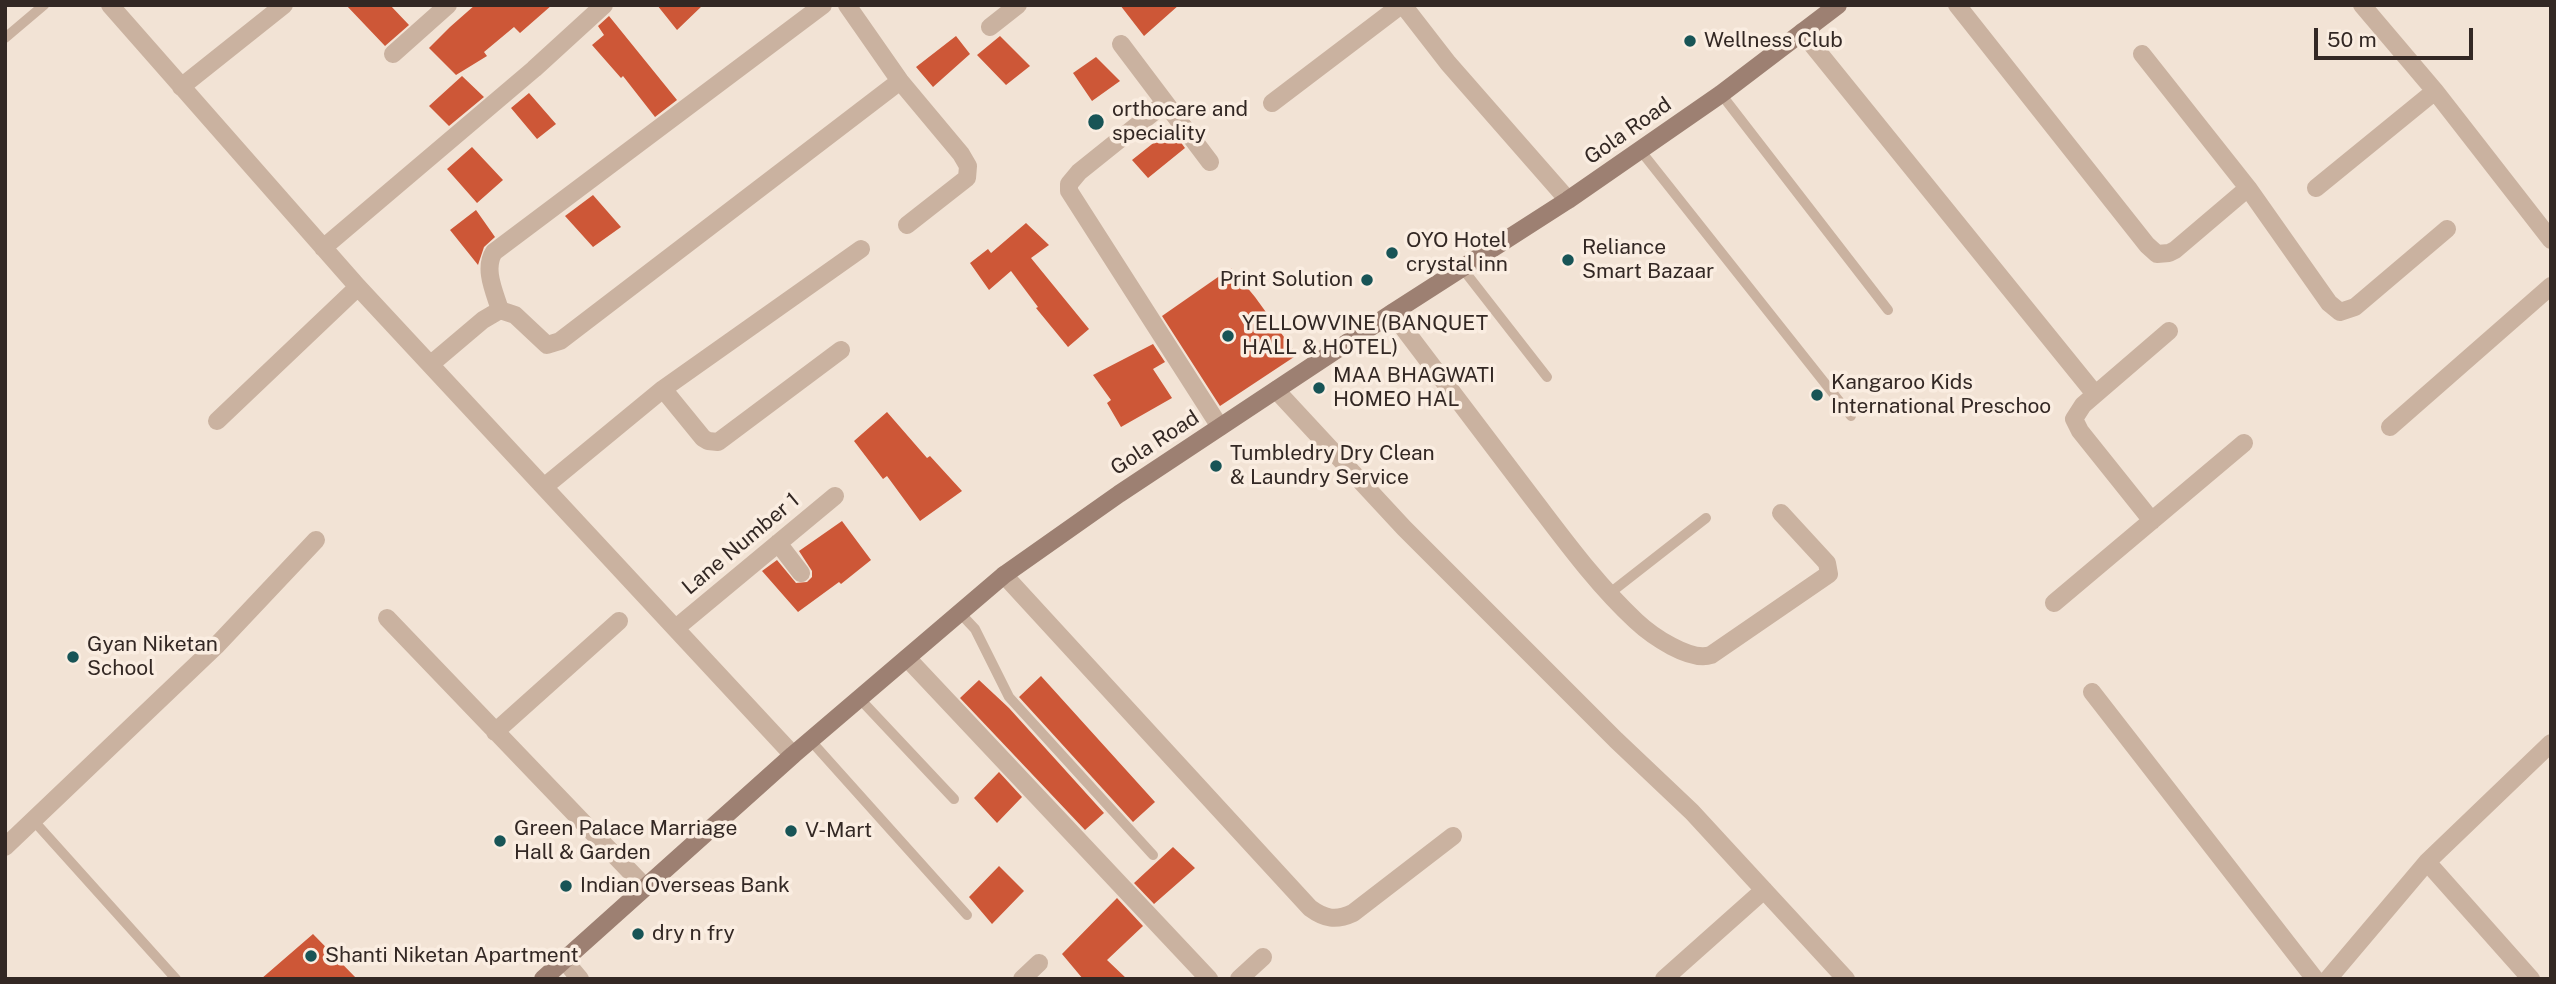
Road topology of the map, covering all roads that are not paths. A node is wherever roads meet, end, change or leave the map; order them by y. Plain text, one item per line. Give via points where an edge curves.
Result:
1 (44, 5) edge
2 (110, 5) edge
3 (284, 5) edge
4 (448, 5) edge
5 (604, 5) edge
6 (823, 5) edge
7 (847, 5) edge
8 (1018, 5) edge
9 (1402, 5) edge
10 (1838, 5) edge
11 (1957, 5) edge
12 (2362, 5) edge
13 (990, 27) dead end
14 (1802, 32) junction
15 (5, 38) edge
16 (1121, 44) dead end
17 (393, 54) dead end
18 (2142, 54) dead end
19 (900, 81) junction
20 (181, 87) junction
21 (2435, 91) junction
22 (1721, 94) junction
23 (1166, 103) junction
24 (1272, 103) dead end
25 (1640, 150) junction
26 (1210, 162) dead end
27 (2248, 188) junction
28 (2316, 188) dead end
29 (1568, 200) junction
30 (906, 225) dead end
31 (2447, 229) dead end
32 (2551, 240) edge
33 (323, 248) junction
34 (861, 249) dead end
35 (1465, 271) junction
36 (2551, 286) edge
37 (358, 287) junction
38 (500, 310) junction
39 (1888, 310) dead end
40 (1392, 313) junction
41 (2169, 331) dead end
42 (841, 350) dead end
43 (431, 364) junction
44 (1547, 377) dead end
45 (663, 389) junction
46 (1276, 390) junction
47 (2095, 394) junction
48 (1851, 416) dead end
49 (217, 421) dead end
50 (2390, 427) dead end
51 (1220, 428) junction
52 (2244, 443) dead end
53 (544, 487) junction
54 (835, 496) dead end
55 (1781, 513) dead end
56 (1706, 518) dead end
57 (2152, 522) junction
58 (316, 540) dead end
59 (778, 543) junction
60 (801, 573) dead end
61 (1004, 575) junction
62 (1610, 593) junction
63 (2053, 604) dead end
64 (960, 613) junction
65 (387, 618) dead end
66 (618, 621) dead end
67 (676, 628) junction
68 (907, 658) junction
69 (2092, 692) dead end
70 (859, 698) junction
71 (495, 732) junction
72 (811, 741) junction
73 (2551, 743) edge
74 (793, 755) junction
75 (954, 799) dead end
76 (33, 820) junction
77 (1453, 836) dead end
78 (5, 847) edge
79 (1153, 855) dead end
80 (2427, 862) junction
81 (645, 887) junction
82 (1764, 890) junction
83 (967, 915) dead end
84 (1263, 957) dead end
85 (564, 960) junction
86 (1039, 963) dead end
87 (176, 979) edge
88 (543, 979) edge
89 (580, 979) edge
90 (1022, 979) edge
91 (1209, 979) edge
92 (1239, 979) edge
93 (1664, 979) edge
94 (1846, 979) edge
95 (2315, 979) edge
96 (2328, 979) edge
97 (2531, 979) edge

1 - 15 lane
2 - 20 street
3 - 20 street
4 - 17 street
5 - 33 street
6 - 38 street via 501,246 489,260
7 - 19 street
8 - 13 street
9 - 24 street
9 - 29 street
10 - 14 street, Gola Road
11 - 27 street via 2157,254 2175,250
12 - 21 street
14 - 22 street, Gola Road
14 - 47 street
16 - 23 street
18 - 27 street
19 - 30 street via 968,166 967,178
19 - 38 street via 561,341 547,345 515,315
20 - 33 street
21 - 28 street
21 - 32 street
22 - 25 street, Gola Road
22 - 39 lane
23 - 26 street
23 - 51 street via 1079,172 1069,191
25 - 29 street, Gola Road
25 - 48 lane
27 - 31 street via 2340,313 2355,307
29 - 35 street, Gola Road
33 - 37 street
34 - 45 street
35 - 40 street, Gola Road
35 - 44 lane
36 - 50 street
37 - 43 street
37 - 49 street
38 - 43 street
40 - 46 street, Gola Road
40 - 62 street via 1551,523
41 - 47 street
42 - 45 street via 718,442 704,438
43 - 53 street
45 - 53 street
46 - 51 street, Gola Road
46 - 82 street via 1404,528 1692,812
47 - 57 street via 2075,415 2076,425
51 - 61 street, Gola Road
52 - 57 street
53 - 67 street
54 - 59 street, Lane Number 1
55 - 62 street via 1826,564 1829,574 1711,655 1696,657 1659,638
56 - 62 lane
57 - 63 street
58 - 76 street via 216,646
59 - 60 street
59 - 67 street, Lane Number 1
61 - 64 street, Gola Road
61 - 77 street via 1319,914 1341,919 1353,913
64 - 68 street, Gola Road
64 - 79 lane via 975,629 1009,697
65 - 71 street
66 - 71 street
67 - 74 street
68 - 70 street, Gola Road
68 - 91 street
69 - 95 street
70 - 72 street, Gola Road
70 - 75 lane
71 - 81 street
72 - 74 street, Gola Road
72 - 83 lane
73 - 80 street
74 - 81 street, Gola Road
76 - 78 street
76 - 87 lane
80 - 96 street
80 - 97 street
81 - 85 street, Gola Road
82 - 93 street
82 - 94 street
84 - 92 street
85 - 88 street, Gola Road
85 - 89 street
86 - 90 street

